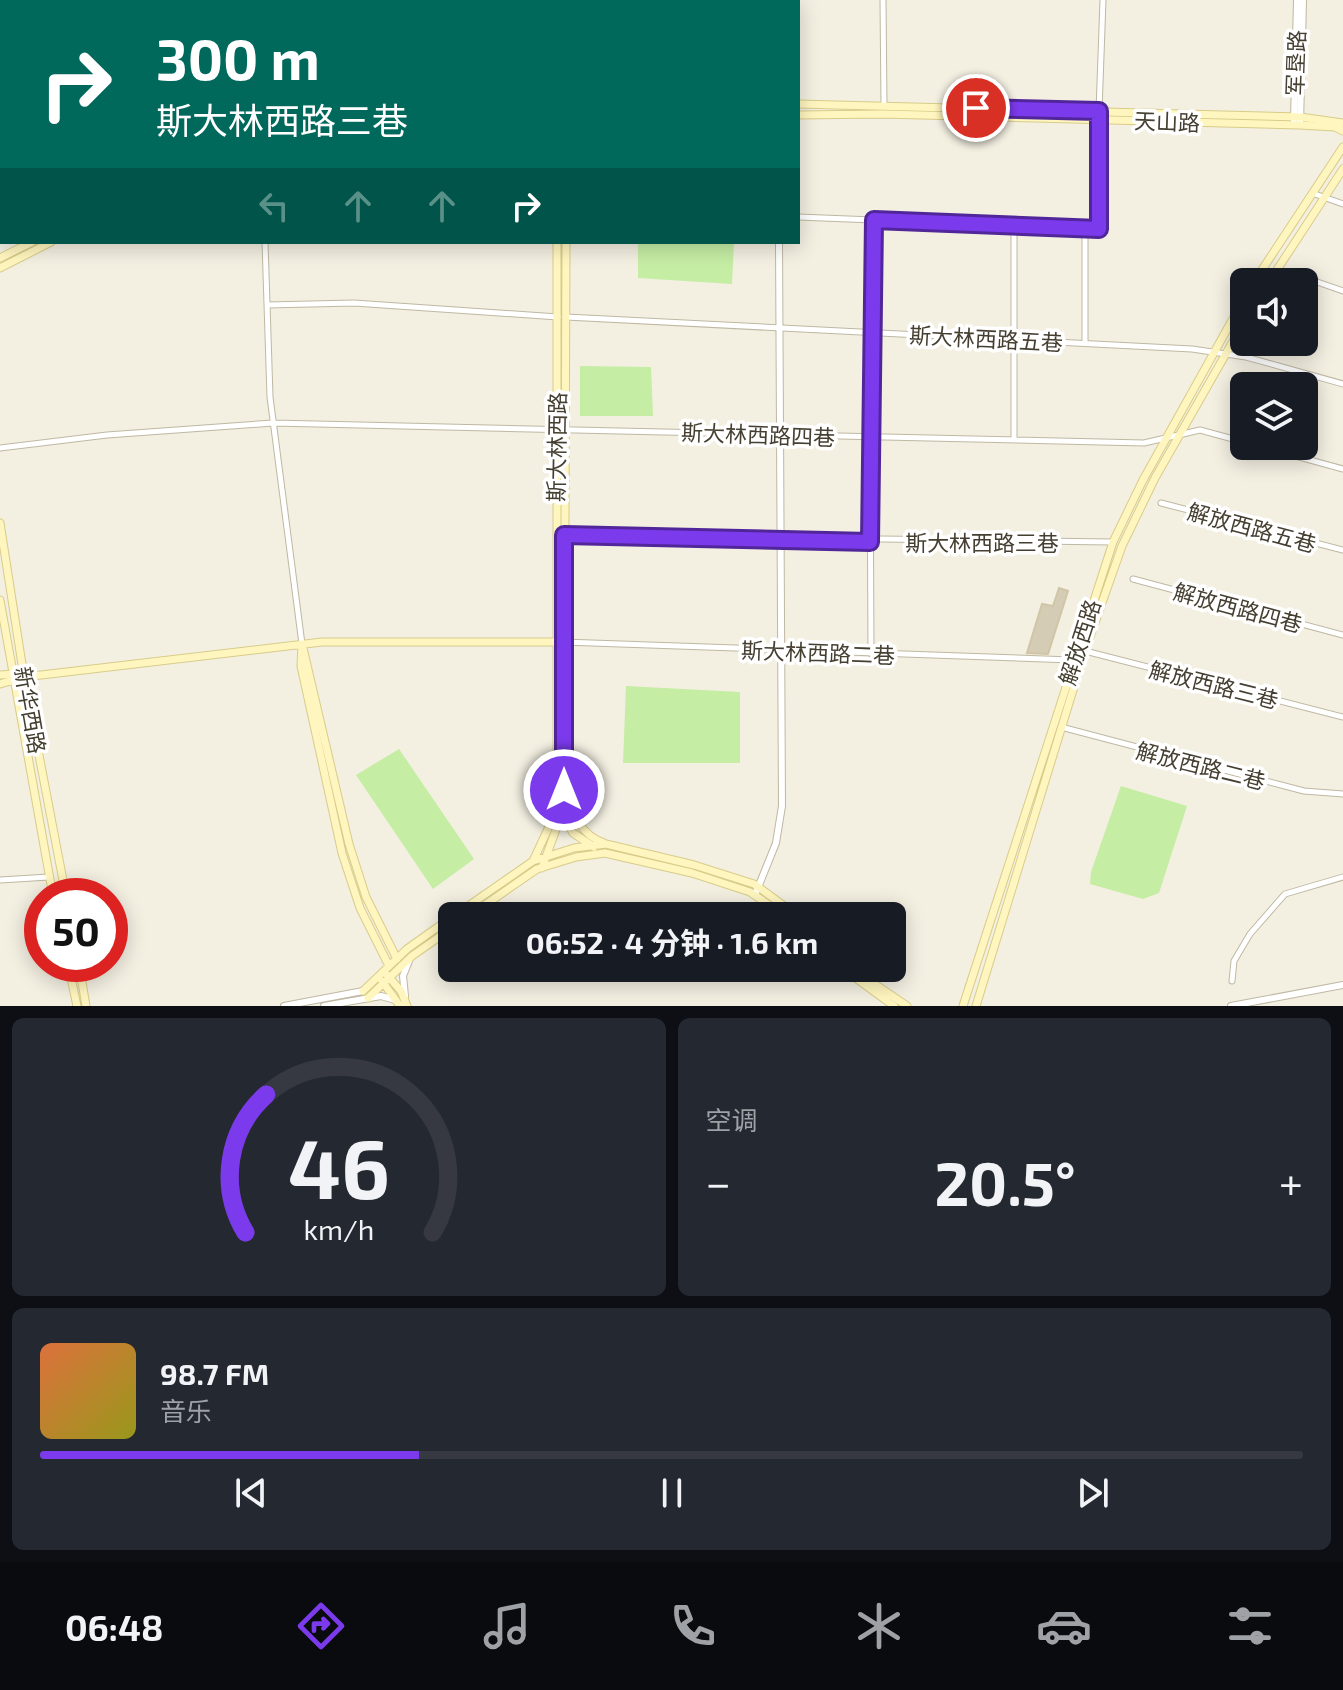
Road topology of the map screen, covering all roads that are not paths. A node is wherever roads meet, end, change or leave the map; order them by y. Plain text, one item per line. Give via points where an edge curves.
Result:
1 (883, 0) edge
2 (1103, 0) edge
3 (1300, 0) edge
4 (800, 104) edge
5 (884, 106) junction
6 (800, 115) edge
7 (1099, 115) junction
8 (1297, 121) junction
9 (1343, 123) edge
10 (1343, 131) edge
11 (1343, 147) edge
12 (1343, 169) edge
13 (1312, 193) junction
14 (1323, 197) junction
15 (1343, 204) edge
16 (800, 217) edge
17 (874, 220) junction
18 (1014, 226) junction
19 (1085, 229) junction
20 (28, 244) edge
21 (47, 244) edge
22 (265, 244) edge
23 (557, 244) edge
24 (566, 244) edge
25 (779, 244) edge
26 (0, 258) edge
27 (0, 268) edge
28 (1263, 268) edge
29 (1278, 268) edge
30 (1318, 282) edge
31 (1343, 291) edge
32 (267, 305) junction
33 (562, 317) junction
34 (1230, 323) edge
35 (780, 328) junction
36 (873, 333) junction
37 (1013, 340) junction
38 (1085, 343) junction
39 (1230, 344) edge
40 (1214, 351) junction
41 (1224, 353) junction
42 (1343, 384) edge
43 (273, 423) junction
44 (561, 428) junction
45 (780, 435) junction
46 (1178, 435) junction
47 (870, 438) junction
48 (1166, 438) junction
49 (1230, 438) edge
50 (1014, 440) junction
51 (0, 448) edge
52 (1310, 460) edge
53 (1343, 469) edge
54 (1161, 503) dead end
55 (0, 523) edge
56 (564, 535) junction
57 (780, 539) junction
58 (870, 542) junction
59 (1113, 542) junction
60 (1343, 550) edge
61 (1133, 579) dead end
62 (0, 600) edge
63 (1343, 635) edge
64 (560, 642) junction
65 (302, 644) junction
66 (781, 650) junction
67 (1085, 651) junction
68 (871, 654) junction
69 (1072, 660) junction
70 (0, 675) edge
71 (24, 677) junction
72 (13, 678) junction
73 (0, 684) edge
74 (1343, 717) edge
75 (1061, 727) junction
76 (564, 790) junction
77 (1343, 794) edge
78 (556, 797) junction
79 (561, 811) junction
80 (592, 846) junction
81 (606, 849) junction
82 (543, 858) junction
83 (533, 861) junction
84 (542, 868) junction
85 (49, 877) joint
86 (1343, 877) edge
87 (63, 878) edge
88 (0, 880) edge
89 (759, 886) junction
90 (755, 895) junction
91 (474, 902) edge
92 (490, 902) edge
93 (765, 902) edge
94 (780, 902) edge
95 (438, 928) edge
96 (438, 938) edge
97 (412, 956) junction
98 (397, 959) junction
99 (385, 975) junction
100 (1232, 981) dead end
101 (72, 982) edge
102 (82, 982) edge
103 (861, 982) edge
104 (872, 982) edge
105 (1343, 985) edge
106 (366, 995) junction
107 (403, 1004) edge
108 (77, 1006) edge
109 (86, 1006) edge
110 (284, 1006) edge
111 (324, 1006) edge
112 (894, 1006) edge
113 (907, 1006) edge
114 (960, 1006) edge
115 (979, 1006) edge
116 (1231, 1006) edge

1 - 5 street
2 - 7 street
3 - 8 street, 军垦路
4 - 5 main road, 天山路
5 - 7 main road, 天山路
6 - 7 main road, 天山路
7 - 8 main road, 天山路
7 - 19 street via 1099,229
8 - 9 main road, 天山路
8 - 10 main road, 天山路
11 - 13 main road
12 - 14 main road
13 - 14 street
13 - 28 main road
14 - 15 street
14 - 29 main road
16 - 17 street
17 - 18 street
17 - 36 street
18 - 19 street
18 - 37 street
19 - 38 street
20 - 26 main road
21 - 27 main road
22 - 32 street
23 - 33 main road, 斯大林西路
24 - 33 main road, 斯大林西路
25 - 35 street
30 - 31 street
32 - 33 street, 斯大林西路五巷 via 354,303
32 - 43 street
33 - 35 street, 斯大林西路五巷
33 - 44 main road, 斯大林西路
34 - 40 main road, 解放西路
35 - 36 street, 斯大林西路五巷
35 - 45 street
36 - 37 street, 斯大林西路五巷
36 - 47 street
37 - 38 street, 斯大林西路五巷
37 - 50 street
38 - 40 street, 斯大林西路五巷
39 - 41 main road, 解放西路
40 - 41 street, 斯大林西路五巷
40 - 48 main road, 解放西路
41 - 42 street, 斯大林西路五巷
41 - 46 main road, 解放西路
43 - 44 street, 斯大林西路四巷
43 - 51 street, 斯大林西路四巷
43 - 65 street
44 - 45 street, 斯大林西路四巷
44 - 56 main road, 斯大林西路
44 - 64 main road, 斯大林西路
45 - 47 street, 斯大林西路四巷
45 - 57 street
46 - 48 street, 斯大林西路四巷
46 - 49 street, 斯大林西路四巷 via 1200,430
46 - 67 main road, 解放西路 via 1122,546
47 - 50 street, 斯大林西路四巷
47 - 58 street
48 - 50 street, 斯大林西路四巷 via 1144,443
48 - 59 main road, 解放西路
52 - 53 street
54 - 60 street, 解放西路五巷
55 - 71 main road, 新华西路
56 - 57 street, 斯大林西路三巷
56 - 64 main road, 斯大林西路
57 - 58 street, 斯大林西路三巷
57 - 66 street
58 - 59 street, 斯大林西路三巷
58 - 68 street
59 - 69 main road, 解放西路
61 - 63 street, 解放西路四巷
62 - 72 main road, 新华西路
64 - 65 main road
64 - 66 street, 斯大林西路二巷
64 - 76 main road, 斯大林西路
64 - 78 main road, 斯大林西路
65 - 71 main road
65 - 98 main road via 349,844 366,897
65 - 99 main road via 301,666 342,853
66 - 68 street, 斯大林西路二巷
66 - 89 street via 782,806 776,843
67 - 74 street, 解放西路三巷
67 - 75 main road, 解放西路
68 - 69 street, 斯大林西路二巷
69 - 114 main road, 解放西路
70 - 72 main road
71 - 72 main road
71 - 87 main road, 新华西路
72 - 73 main road
72 - 85 main road, 新华西路
75 - 77 street, 解放西路二巷 via 1304,791
75 - 115 main road, 解放西路
76 - 79 main road, 斯大林西路
76 - 81 main road via 589,838
78 - 79 main road
78 - 83 main road
79 - 80 main road via 573,833
79 - 82 main road, 斯大林西路
80 - 81 main road
80 - 82 main road
81 - 84 main road
81 - 89 main road via 694,865
81 - 90 main road
82 - 83 main road
82 - 84 main road, 斯大林西路
83 - 91 main road
84 - 92 main road
85 - 88 street
86 - 100 street via 1285,894 1250,934 1234,961
89 - 90 street
89 - 94 main road
90 - 93 main road
95 - 98 main road
96 - 97 main road
97 - 99 main road
97 - 107 street via 403,976
98 - 99 main road
99 - 106 main road
99 - 107 main road
101 - 108 main road
102 - 109 main road
103 - 112 main road
104 - 113 main road
105 - 116 street
106 - 107 street
106 - 110 street
106 - 111 street

